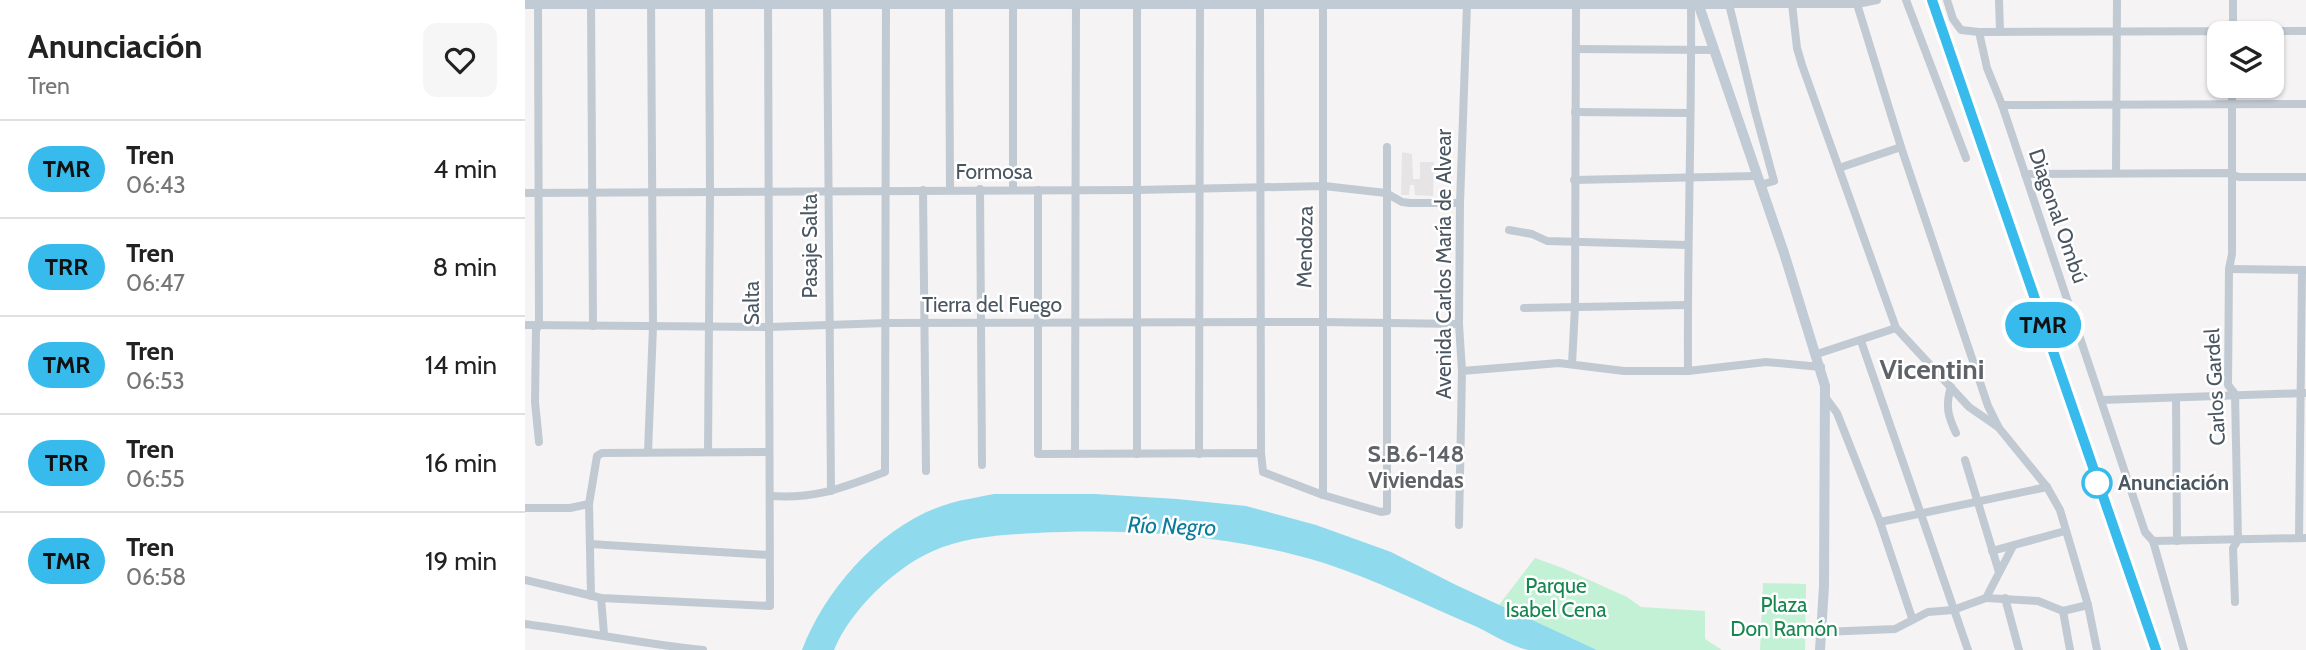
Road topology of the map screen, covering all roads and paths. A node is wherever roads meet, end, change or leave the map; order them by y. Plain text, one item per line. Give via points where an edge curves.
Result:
1 (1877, 0) edge
2 (1906, 0) edge
3 (1947, 0) edge
4 (1999, 0) edge
5 (2116, 0) edge
6 (2233, 0) edge
7 (1323, 1) edge
8 (538, 2) edge
9 (591, 2) edge
10 (651, 2) edge
11 (709, 2) edge
12 (768, 2) edge
13 (827, 2) edge
14 (886, 2) edge
15 (949, 2) edge
16 (1013, 2) edge
17 (1076, 2) edge
18 (1137, 2) edge
19 (1200, 2) edge
20 (1260, 2) edge
21 (1386, 2) edge
22 (1450, 2) edge
23 (1508, 2) edge
24 (1728, 2) edge
25 (1576, 3) junction
26 (1694, 3) junction
27 (525, 4) edge
28 (1467, 4) junction
29 (1792, 4) junction
30 (1857, 4) junction
31 (2233, 21) edge
32 (2000, 31) junction
33 (2284, 31) edge
34 (2306, 31) edge
35 (1979, 32) junction
36 (2207, 32) edge
37 (2116, 33) junction
38 (1577, 49) junction
39 (1691, 49) junction
40 (1713, 50) junction
41 (2232, 98) edge
42 (2232, 104) junction
43 (2306, 104) edge
44 (2002, 105) junction
45 (2115, 105) junction
46 (1755, 111) junction
47 (1575, 112) junction
48 (1690, 113) junction
49 (1737, 118) junction
50 (1387, 147) dead end
51 (1901, 147) junction
52 (1765, 148) junction
53 (1749, 153) junction
54 (1966, 158) dead end
55 (1839, 168) junction
56 (2116, 173) junction
57 (2025, 174) junction
58 (2232, 175) junction
59 (2306, 177) edge
60 (1690, 178) junction
61 (1574, 180) junction
62 (1758, 181) junction
63 (1324, 186) junction
64 (1260, 188) junction
65 (1201, 189) junction
66 (885, 190) junction
67 (923, 190) junction
68 (950, 190) junction
69 (980, 190) junction
70 (1013, 190) junction
71 (1038, 190) junction
72 (1074, 190) junction
73 (1137, 190) junction
74 (769, 191) junction
75 (827, 191) junction
76 (592, 192) junction
77 (651, 192) junction
78 (710, 192) junction
79 (525, 193) edge
80 (539, 193) junction
81 (1386, 193) junction
82 (1460, 203) junction
83 (1509, 230) dead end
84 (1574, 241) junction
85 (1687, 245) junction
86 (2229, 269) junction
87 (2304, 270) edge
88 (1687, 305) junction
89 (1575, 307) junction
90 (1524, 308) dead end
91 (1321, 322) junction
92 (886, 323) junction
93 (923, 323) junction
94 (981, 323) junction
95 (1037, 323) junction
96 (1075, 323) junction
97 (1137, 323) junction
98 (1201, 323) junction
99 (1261, 323) junction
100 (1386, 324) junction
101 (1459, 324) junction
102 (525, 325) edge
103 (539, 325) junction
104 (828, 325) junction
105 (593, 326) junction
106 (709, 326) junction
107 (653, 327) junction
108 (769, 327) junction
109 (1896, 328) junction
110 (1861, 341) junction
111 (1817, 354) junction
112 (1572, 364) junction
113 (1821, 368) junction
114 (1462, 371) junction
115 (1688, 371) junction
116 (1951, 387) junction
117 (2302, 393) edge
118 (2235, 394) junction
119 (1826, 398) junction
120 (2176, 398) junction
121 (2102, 400) junction
122 (1999, 428) junction
123 (1956, 433) dead end
124 (539, 442) dead end
125 (648, 452) junction
126 (708, 452) junction
127 (769, 453) junction
128 (1261, 453) junction
129 (1075, 454) junction
130 (1137, 454) junction
131 (1199, 454) junction
132 (1965, 460) dead end
133 (982, 465) dead end
134 (926, 471) dead end
135 (2047, 487) junction
136 (831, 491) junction
137 (1323, 495) junction
138 (770, 496) junction
139 (1978, 501) junction
140 (589, 504) junction
141 (525, 508) edge
142 (1921, 513) junction
143 (1880, 522) junction
144 (1459, 525) dead end
145 (2065, 531) junction
146 (2302, 538) edge
147 (2238, 540) junction
148 (2153, 541) junction
149 (2177, 541) junction
150 (590, 544) junction
151 (2013, 546) junction
152 (1992, 551) junction
153 (769, 555) junction
154 (1999, 572) junction
155 (525, 580) edge
156 (591, 596) junction
157 (601, 598) junction
158 (1986, 598) junction
159 (2005, 598) junction
160 (2235, 602) dead end
161 (2088, 605) junction
162 (1953, 610) junction
163 (2063, 611) junction
164 (1912, 618) junction
165 (525, 624) edge
166 (1823, 632) junction
167 (604, 634) junction
168 (703, 650) edge
169 (1820, 650) edge
170 (1968, 650) edge
171 (2019, 650) edge
172 (2070, 650) edge
173 (2097, 650) edge
174 (2184, 650) edge

1 - 30 street
2 - 54 street
3 - 35 street via 1961,30
4 - 32 street
5 - 37 street
6 - 31 street
7 - 20 street
7 - 21 street
7 - 63 street, Mendoza
8 - 9 street
8 - 27 street
8 - 80 street
9 - 10 street
9 - 76 street
10 - 11 street
10 - 77 street
11 - 12 street
11 - 78 street
12 - 13 street
12 - 74 street, Salta
13 - 14 street
13 - 75 street, Pasaje Salta
14 - 15 street
14 - 66 street
15 - 16 street
15 - 68 street
16 - 17 street
16 - 70 street
17 - 18 street
17 - 72 street
18 - 19 street
18 - 73 street
19 - 20 street
19 - 65 street
20 - 64 street
21 - 22 street
22 - 28 street
23 - 25 street
23 - 28 street
24 - 26 street
24 - 29 street
24 - 46 street
25 - 26 street
25 - 38 street
26 - 39 street
26 - 40 street
28 - 82 street, Avenida Carlos María de Alvear
29 - 30 street
29 - 55 street via 1797,48
30 - 51 street
32 - 35 street
32 - 37 street
33 - 34 street
35 - 44 street, Diagonal Ombú
36 - 37 street
37 - 45 street
38 - 39 street
38 - 47 street
39 - 40 street
39 - 48 street
40 - 49 street
41 - 42 street, Carlos Gardel
42 - 43 street
42 - 45 street
42 - 58 street, Carlos Gardel
44 - 45 street
44 - 57 street, Diagonal Ombú
45 - 56 street
46 - 49 street
46 - 52 street
47 - 48 street
47 - 61 street
48 - 60 street
49 - 53 street
50 - 81 street
51 - 55 street
51 - 122 street
52 - 53 street
52 - 62 street via 1774,181
53 - 62 street
55 - 109 street
56 - 57 street
56 - 58 street
57 - 121 street, Diagonal Ombú
58 - 59 street
58 - 86 street, Carlos Gardel
60 - 61 street
60 - 62 street
60 - 85 street
61 - 84 street
62 - 111 street
63 - 64 street, Formosa
63 - 81 street, Formosa
63 - 91 street, Mendoza
64 - 65 street, Formosa
64 - 99 street
65 - 73 street, Formosa
65 - 98 street
66 - 67 street, Formosa
66 - 75 street, Formosa
66 - 92 street
67 - 68 street, Formosa
67 - 93 street
68 - 69 street, Formosa
69 - 70 street, Formosa
69 - 94 street
70 - 71 street, Formosa
71 - 72 street, Formosa
71 - 95 street
72 - 73 street, Formosa
72 - 96 street
73 - 97 street
74 - 75 street, Formosa
74 - 78 street, Formosa
74 - 108 street, Salta
75 - 104 street, Pasaje Salta
76 - 77 street, Formosa
76 - 80 street, Formosa
76 - 105 street
77 - 78 street, Formosa
77 - 107 street
78 - 106 street
79 - 80 street, Formosa
80 - 103 street
81 - 82 street, Formosa via 1402,202
81 - 100 street
82 - 101 street, Avenida Carlos María de Alvear
83 - 84 street
84 - 85 street
84 - 89 street
85 - 88 street
86 - 87 street
86 - 118 street, Carlos Gardel via 2228,385
87 - 117 street
88 - 89 street
88 - 115 street
89 - 90 street
89 - 112 street
91 - 99 street, Tierra del Fuego
91 - 100 street, Tierra del Fuego
91 - 137 street, Mendoza
92 - 93 street, Tierra del Fuego
92 - 104 street, Tierra del Fuego
92 - 136 street via 885,472
93 - 94 street, Tierra del Fuego
93 - 134 street
94 - 95 street, Tierra del Fuego
94 - 133 street
95 - 96 street, Tierra del Fuego
95 - 129 street via 1038,454
96 - 97 street, Tierra del Fuego
96 - 129 street
97 - 98 street, Tierra del Fuego
97 - 130 street
98 - 99 street, Tierra del Fuego
98 - 131 street
99 - 128 street
100 - 101 street, Tierra del Fuego
100 - 137 street via 1387,511
101 - 114 street, Avenida Carlos María de Alvear
102 - 103 street, Tierra del Fuego
103 - 105 street, Tierra del Fuego
103 - 124 street via 535,402
104 - 108 street, Tierra del Fuego
104 - 136 street, Pasaje Salta
105 - 107 street, Tierra del Fuego
106 - 107 street, Tierra del Fuego
106 - 108 street, Tierra del Fuego
106 - 126 street
107 - 125 street
108 - 127 street, Salta
109 - 110 street
109 - 116 street
110 - 111 street
110 - 142 street
111 - 113 street
112 - 114 street
112 - 115 street via 1624,371
113 - 115 street via 1766,362
113 - 119 street
114 - 144 street, Avenida Carlos María de Alvear
116 - 122 street via 1969,407
116 - 123 street via 1947,413
117 - 118 street
117 - 146 street
118 - 120 street
118 - 147 street, Carlos Gardel
119 - 143 street via 1837,413
119 - 166 street
120 - 121 street
120 - 149 street
121 - 148 street, Diagonal Ombú via 2145,532
122 - 135 street
125 - 126 street
125 - 140 street via 597,456
126 - 127 street
127 - 138 street, Salta
128 - 131 street
128 - 137 street via 1263,472
129 - 130 street
130 - 131 street
132 - 139 street
135 - 139 street
135 - 145 street
136 - 138 street via 800,498
138 - 153 street, Salta
139 - 142 street
139 - 152 street
140 - 141 street
140 - 150 street
142 - 143 street
142 - 162 street
143 - 164 street
145 - 151 street
145 - 161 street
146 - 147 street
147 - 149 street
147 - 160 street, Carlos Gardel via 2233,548
148 - 149 street
148 - 174 street, Diagonal Ombú
150 - 153 street
150 - 156 street
151 - 152 street
151 - 154 street
152 - 154 street
153 - 157 street, Salta via 770,606
154 - 158 street
155 - 156 street
156 - 157 street
157 - 167 street
158 - 159 street
158 - 162 street
159 - 163 street via 2038,601
159 - 171 street
161 - 163 street
161 - 173 street
162 - 164 street
162 - 170 street
163 - 172 street
164 - 166 street via 1895,629
165 - 167 street
166 - 169 street
167 - 168 street

